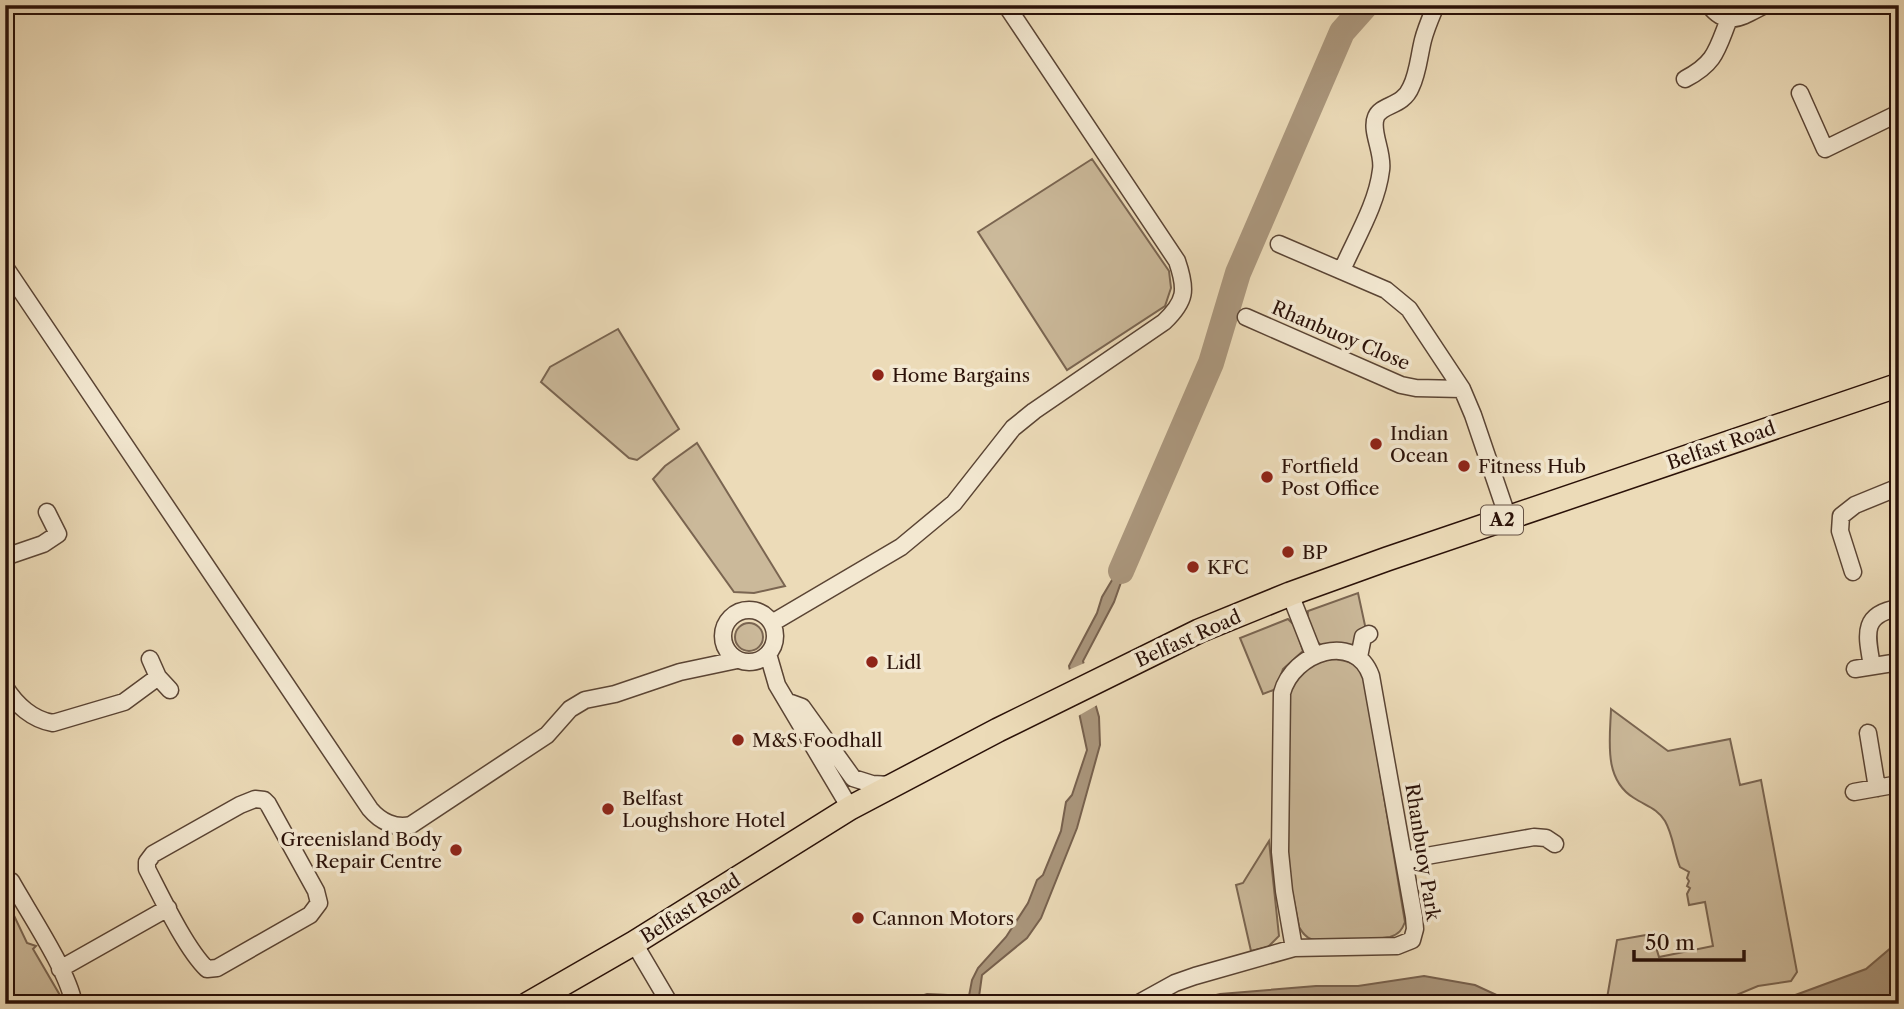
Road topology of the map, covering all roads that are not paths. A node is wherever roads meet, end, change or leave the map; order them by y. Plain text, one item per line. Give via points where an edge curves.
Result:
1 (1006, 5) edge
2 (1436, 5) edge
3 (1709, 5) edge
4 (1765, 5) edge
5 (1729, 19) junction
6 (1685, 79) dead end
7 (1800, 93) dead end
8 (1899, 113) edge
9 (1279, 244) dead end
10 (5, 267) edge
11 (1342, 270) junction
12 (1247, 317) dead end
13 (1899, 385) edge
14 (1462, 389) junction
15 (1899, 487) edge
16 (47, 512) dead end
17 (1508, 518) junction
18 (5, 557) edge
19 (1853, 572) dead end
20 (1290, 594) junction
21 (1899, 608) edge
22 (772, 623) junction
23 (723, 631) junction
24 (1369, 634) dead end
25 (1314, 655) junction
26 (1359, 657) junction
27 (761, 658) junction
28 (150, 659) dead end
29 (737, 660) junction
30 (1899, 662) edge
31 (1872, 666) junction
32 (1855, 669) dead end
33 (680, 672) junction
34 (158, 677) junction
35 (170, 690) dead end
36 (7, 695) edge
37 (785, 701) junction
38 (1868, 733) dead end
39 (1899, 784) edge
40 (895, 785) junction
41 (1877, 788) junction
42 (1854, 792) dead end
43 (850, 808) junction
44 (1555, 844) dead end
45 (1404, 860) junction
46 (5, 879) edge
47 (168, 908) junction
48 (634, 943) junction
49 (1294, 948) junction
50 (60, 969) junction
51 (74, 1004) edge
52 (528, 1004) edge
53 (670, 1004) edge
54 (1137, 1004) edge

1 - 22 street via 1177,261 1184,294 1177,310 1164,322 1013,428 954,503 901,547
2 - 11 street via 1411,88 1375,118 1380,177
3 - 5 street
4 - 5 street
5 - 6 street via 1712,59
7 - 8 street via 1825,149
9 - 11 street, Rhanbuoy Close
10 - 33 street via 381,820 411,825 547,735 570,709 585,700
11 - 14 street, Rhanbuoy Close via 1403,302
12 - 14 street, Rhanbuoy Close via 1401,385
13 - 17 highway, Belfast Road / A2
14 - 17 street, Rhanbuoy Close
15 - 19 street via 1855,505 1841,516 1840,531
16 - 18 street via 65,536
17 - 20 highway, Belfast Road / A2
20 - 25 street
20 - 40 highway, Belfast Road / A2 via 1112,672
21 - 31 street via 1877,615 1869,625
22 - 23 street via 759,611 741,611
22 - 27 street via 775,639
23 - 29 street via 725,648
23 - 33 street via 716,649
24 - 26 street via 1363,637
25 - 26 street via 1338,652
25 - 49 street via 1293,671 1282,693 1280,852
26 - 45 street, Rhanbuoy Park via 1371,676
27 - 29 street
27 - 37 street
28 - 34 street
29 - 33 street
30 - 31 street
31 - 32 street
34 - 35 street
34 - 36 street via 124,702 53,723 31,715
37 - 40 street via 802,707 853,778
37 - 43 street
38 - 41 street
39 - 41 street
40 - 43 highway, Belfast Road / A2
41 - 42 street
43 - 48 highway, Belfast Road / A2
44 - 45 street via 1534,837
45 - 49 street, Rhanbuoy Park via 1415,923 1409,942
46 - 50 street via 11,881
47 - 47 street via 199,961 211,970 310,915 319,901 268,804 255,799 148,858 147,869
47 - 50 street
48 - 52 highway, Belfast Road / A2
48 - 53 street
49 - 54 street, Rhanbuoy Park via 1175,983
50 - 51 street

